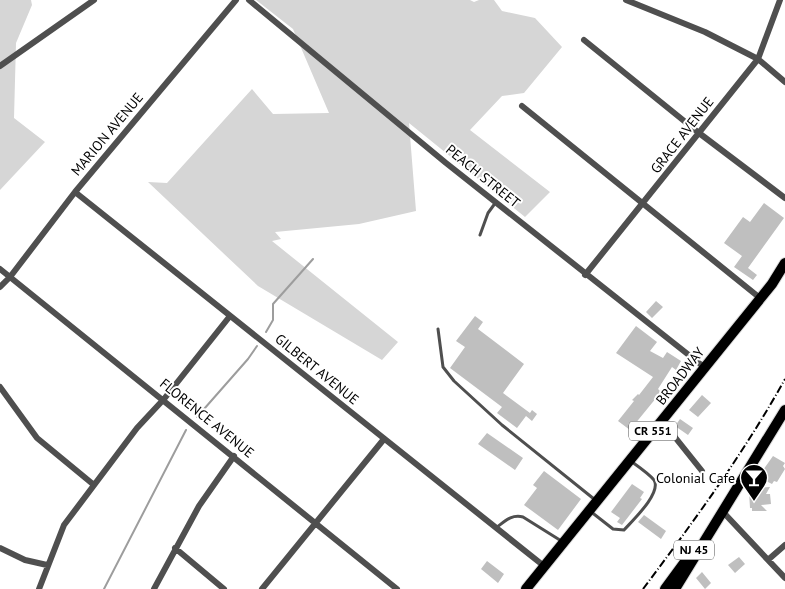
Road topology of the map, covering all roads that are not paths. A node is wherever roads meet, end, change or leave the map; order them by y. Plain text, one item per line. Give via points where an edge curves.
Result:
1 (94, 0) edge
2 (236, 0) edge
3 (249, 0) edge
4 (626, 0) edge
5 (780, 0) edge
6 (584, 40) dead end
7 (758, 59) junction
8 (0, 66) edge
9 (785, 82) edge
10 (522, 106) dead end
11 (699, 133) junction
12 (75, 192) junction
13 (785, 198) edge
14 (496, 202) junction
15 (644, 204) junction
16 (480, 235) dead end
17 (782, 268) edge
18 (0, 269) edge
19 (585, 275) junction
20 (10, 277) junction
21 (0, 287) edge
22 (760, 298) junction
23 (230, 316) junction
24 (438, 329) dead end
25 (704, 367) junction
26 (0, 388) edge
27 (164, 399) junction
28 (785, 410) edge
29 (662, 421) junction
30 (384, 439) junction
31 (234, 456) junction
32 (630, 460) junction
33 (702, 471) dead end
34 (94, 485) junction
35 (597, 501) junction
36 (589, 511) junction
37 (723, 512) junction
38 (316, 524) junction
39 (497, 527) junction
40 (563, 542) junction
41 (785, 545) edge
42 (0, 548) edge
43 (175, 548) junction
44 (768, 559) junction
45 (47, 565) junction
46 (544, 566) junction
47 (785, 578) edge
48 (39, 589) edge
49 (154, 589) edge
50 (224, 589) edge
51 (262, 589) edge
52 (397, 589) edge
53 (526, 589) edge
54 (665, 589) edge
55 (675, 589) edge

1 - 8 street
2 - 12 street, MARION AVENUE
3 - 14 street, PEACH STREET
4 - 7 street via 706,32
5 - 7 street, GRACE AVENUE
6 - 11 street
7 - 9 street
7 - 11 street, GRACE AVENUE
10 - 15 street
11 - 13 street
11 - 15 street, GRACE AVENUE
12 - 20 street, MARION AVENUE
12 - 23 street, GILBERT AVENUE
14 - 16 lane
14 - 19 street, PEACH STREET
15 - 19 street, GRACE AVENUE
15 - 22 street
17 - 22 main road, BROADWAY / CR 551
18 - 20 street, FLORENCE AVENUE
19 - 25 street, PEACH STREET
20 - 21 street, MARION AVENUE
20 - 27 street, FLORENCE AVENUE
22 - 25 main road, BROADWAY / CR 551
23 - 27 street
23 - 30 street, GILBERT AVENUE
24 - 35 lane via 443,368 454,381 502,425
25 - 29 main road, BROADWAY / CR 551
26 - 34 street via 38,438
27 - 31 street, FLORENCE AVENUE
27 - 34 street via 136,428
28 - 37 main road, NJ 45
29 - 32 main road, BROADWAY / CR 551
29 - 33 street
30 - 38 street
30 - 39 street, GILBERT AVENUE
31 - 38 street, FLORENCE AVENUE
31 - 43 street
32 - 35 main road, BROADWAY / CR 551
32 - 36 lane via 654,481 649,501 620,531
34 - 45 street via 64,526
35 - 36 main road, BROADWAY / CR 551
36 - 40 main road, BROADWAY / CR 551
37 - 44 street
37 - 54 main road, NJ 45
37 - 55 main road, NJ 45
38 - 51 street
38 - 52 street, FLORENCE AVENUE
39 - 40 lane via 516,515
39 - 46 street, GILBERT AVENUE
40 - 46 main road, BROADWAY / CR 551
41 - 44 street
42 - 45 street via 25,560
43 - 49 street
43 - 50 street
44 - 47 street
45 - 48 street
46 - 53 main road, BROADWAY / CR 551

